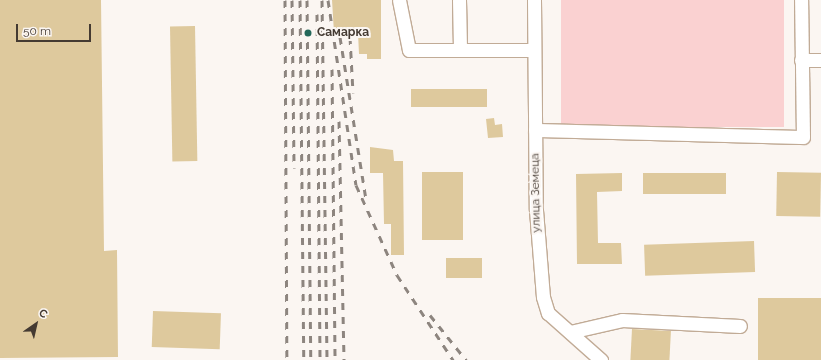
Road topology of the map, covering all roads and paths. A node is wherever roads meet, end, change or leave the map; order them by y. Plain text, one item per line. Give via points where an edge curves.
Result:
1 (399, 0) edge
2 (459, 0) edge
3 (534, 0) edge
4 (800, 0) edge
5 (460, 49) junction
6 (534, 50) junction
7 (802, 60) junction
8 (821, 60) edge
9 (535, 130) junction
10 (740, 326) dead end
11 (570, 332) junction
12 (601, 360) edge

1 - 5 street via 409,50
2 - 5 street
3 - 6 street, улица Земеца
4 - 7 street
5 - 6 street
6 - 9 street, улица Земеца
7 - 8 street
7 - 9 street via 803,137
9 - 11 street, улица Земеца via 536,210 544,297 548,313
10 - 11 street via 622,320
11 - 12 street, улица Земеца

